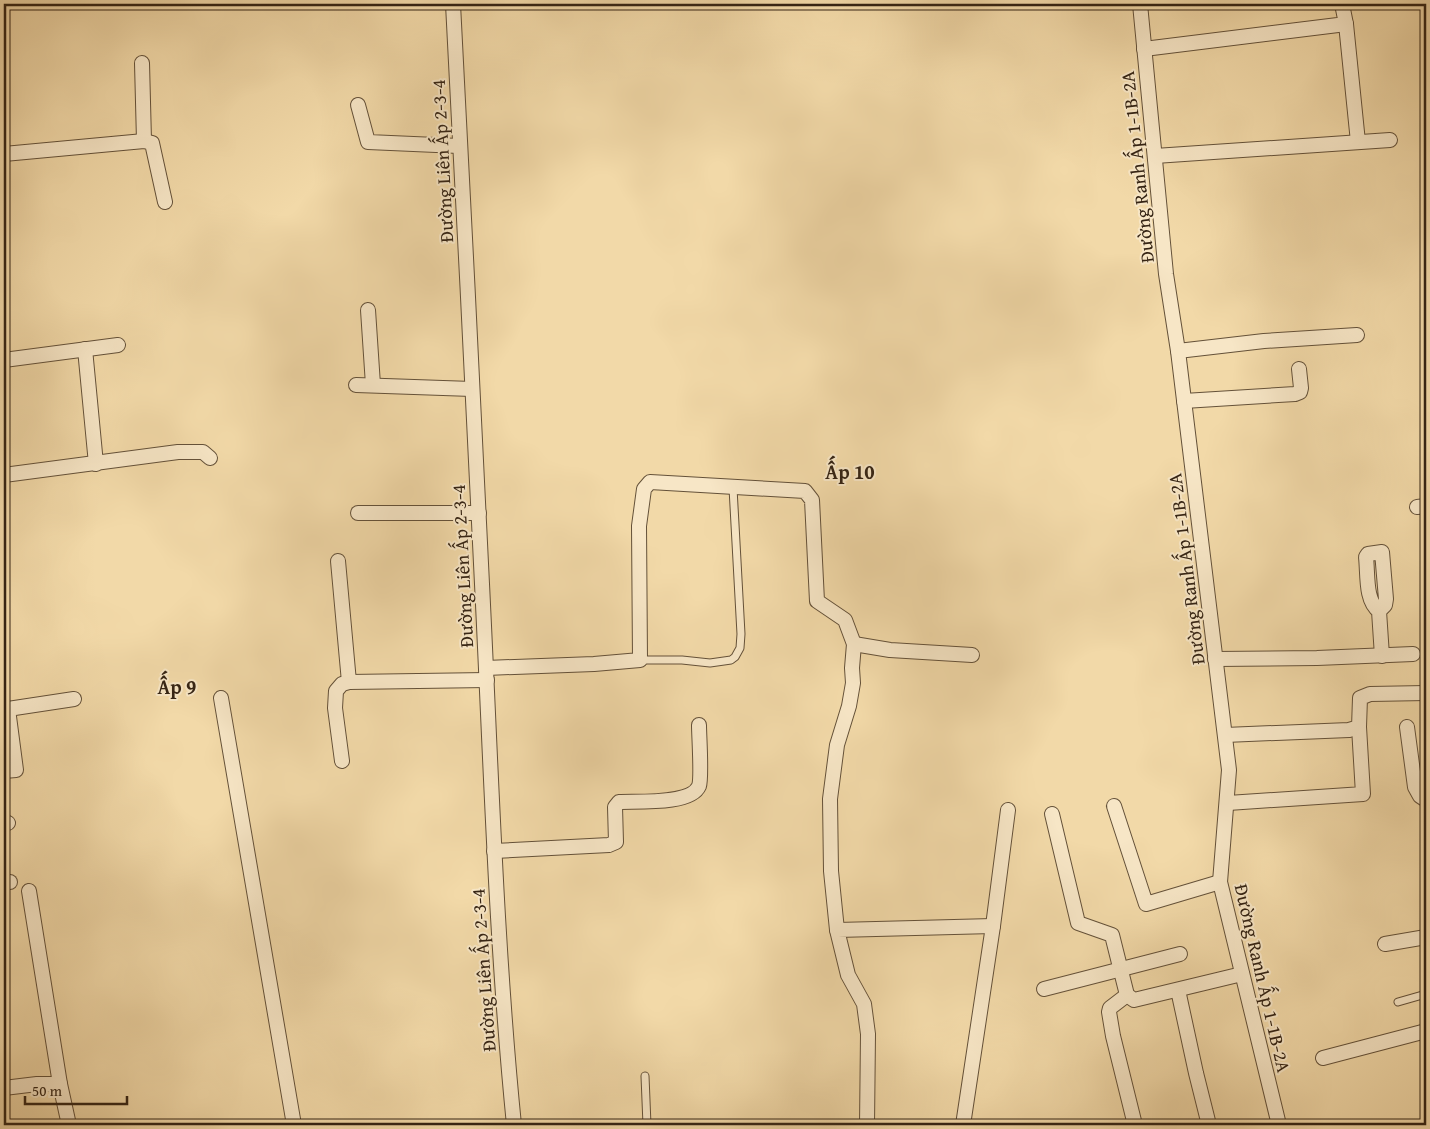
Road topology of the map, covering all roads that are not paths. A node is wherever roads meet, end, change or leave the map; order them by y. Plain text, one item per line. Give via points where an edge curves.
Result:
1 (453, 4) edge
2 (1140, 4) edge
3 (1342, 4) edge
4 (1346, 24) junction
5 (1144, 49) junction
6 (142, 63) dead end
7 (358, 105) dead end
8 (1390, 140) dead end
9 (144, 141) junction
10 (1358, 142) junction
11 (459, 146) junction
12 (4, 154) edge
13 (1154, 156) junction
14 (165, 202) dead end
15 (368, 310) dead end
16 (1357, 335) dead end
17 (118, 345) dead end
18 (85, 349) junction
19 (1178, 351) junction
20 (4, 360) edge
21 (1299, 369) dead end
22 (356, 385) dead end
23 (373, 385) junction
24 (472, 389) junction
25 (1184, 401) junction
26 (210, 458) dead end
27 (96, 464) junction
28 (4, 476) edge
29 (733, 488) junction
30 (358, 513) dead end
31 (479, 513) junction
32 (338, 561) dead end
33 (1379, 611) dead end
34 (854, 644) junction
35 (1413, 654) dead end
36 (972, 655) dead end
37 (1382, 656) junction
38 (1215, 659) junction
39 (640, 660) junction
40 (486, 674) junction
41 (349, 682) junction
42 (1426, 693) edge
43 (221, 698) dead end
44 (74, 699) dead end
45 (699, 724) dead end
46 (1359, 727) junction
47 (1408, 727) dead end
48 (1225, 735) junction
49 (342, 761) dead end
50 (4, 771) edge
51 (1426, 800) edge
52 (1228, 803) junction
53 (1114, 806) dead end
54 (1008, 810) dead end
55 (1052, 814) dead end
56 (494, 851) junction
57 (1220, 882) junction
58 (29, 891) dead end
59 (993, 926) junction
60 (837, 930) junction
61 (1426, 937) edge
62 (1385, 944) dead end
63 (1180, 954) dead end
64 (1120, 970) junction
65 (1242, 974) junction
66 (1044, 990) dead end
67 (1178, 990) junction
68 (1128, 994) junction
69 (1426, 994) edge
70 (1398, 1002) dead end
71 (1426, 1031) edge
72 (1323, 1058) dead end
73 (645, 1076) dead end
74 (60, 1084) junction
75 (4, 1088) edge
76 (69, 1125) edge
77 (294, 1125) edge
78 (514, 1125) edge
79 (647, 1125) edge
80 (867, 1125) edge
81 (963, 1125) edge
82 (1135, 1125) edge
83 (1209, 1125) edge
84 (1279, 1125) edge

1 - 11 street, Đường Liên Ấp 2-3-4
2 - 5 street, Đường Ranh Ấp 1-1B-2A
3 - 4 street
4 - 5 street
4 - 10 street
5 - 13 street, Đường Ranh Ấp 1-1B-2A
6 - 9 street
7 - 11 street via 368,142
8 - 10 street
9 - 12 street
9 - 14 street via 152,143
10 - 13 street
11 - 24 street, Đường Liên Ấp 2-3-4
13 - 19 street, Đường Ranh Ấp 1-1B-2A via 1166,274
15 - 23 street
16 - 19 street
17 - 18 street
18 - 20 street
18 - 27 street
19 - 25 street, Đường Ranh Ấp 1-1B-2A
21 - 25 street via 1301,388 1295,394
22 - 23 street
23 - 24 street
24 - 31 street, Đường Liên Ấp 2-3-4
25 - 38 street, Đường Ranh Ấp 1-1B-2A
26 - 27 street via 203,452 194,451
27 - 28 street
29 - 34 street via 805,491 812,500 817,601 845,620
29 - 39 street via 650,482 644,489 639,526
29 - 39 lane via 741,634 738,652 731,660 710,663
30 - 31 street
31 - 40 street, Đường Liên Ấp 2-3-4
32 - 41 street
33 - 37 street
34 - 36 street via 890,650
34 - 60 street via 853,683 837,745 830,799 831,871
35 - 37 street
37 - 38 street
38 - 48 street, Đường Ranh Ấp 1-1B-2A
39 - 40 street
40 - 41 street
40 - 56 street, Đường Liên Ấp 2-3-4
41 - 49 street via 336,691
42 - 46 street via 1370,694 1360,698
43 - 77 street
44 - 50 street via 8,709 16,770
45 - 56 street via 700,785 694,794 679,799 619,802 615,806 616,842 609,845
46 - 48 street
46 - 52 street via 1363,794
47 - 51 street via 1415,787
48 - 52 street, Đường Ranh Ấp 1-1B-2A
52 - 57 street, Đường Ranh Ấp 1-1B-2A
53 - 57 street via 1146,904
54 - 59 street
55 - 64 street via 1078,923 1112,935
56 - 78 street, Đường Liên Ấp 2-3-4
57 - 65 street, Đường Ranh Ấp 1-1B-2A
58 - 74 street
59 - 60 street
59 - 81 street
60 - 80 street via 848,975 864,1004
61 - 62 street
63 - 64 street
64 - 66 street
64 - 68 street
65 - 67 street
65 - 84 street, Đường Ranh Ấp 1-1B-2A
67 - 68 street via 1134,1000
67 - 83 street
68 - 82 street via 1110,1008 1110,1012
69 - 70 lane
71 - 72 street
73 - 79 lane
74 - 75 street
74 - 76 street

